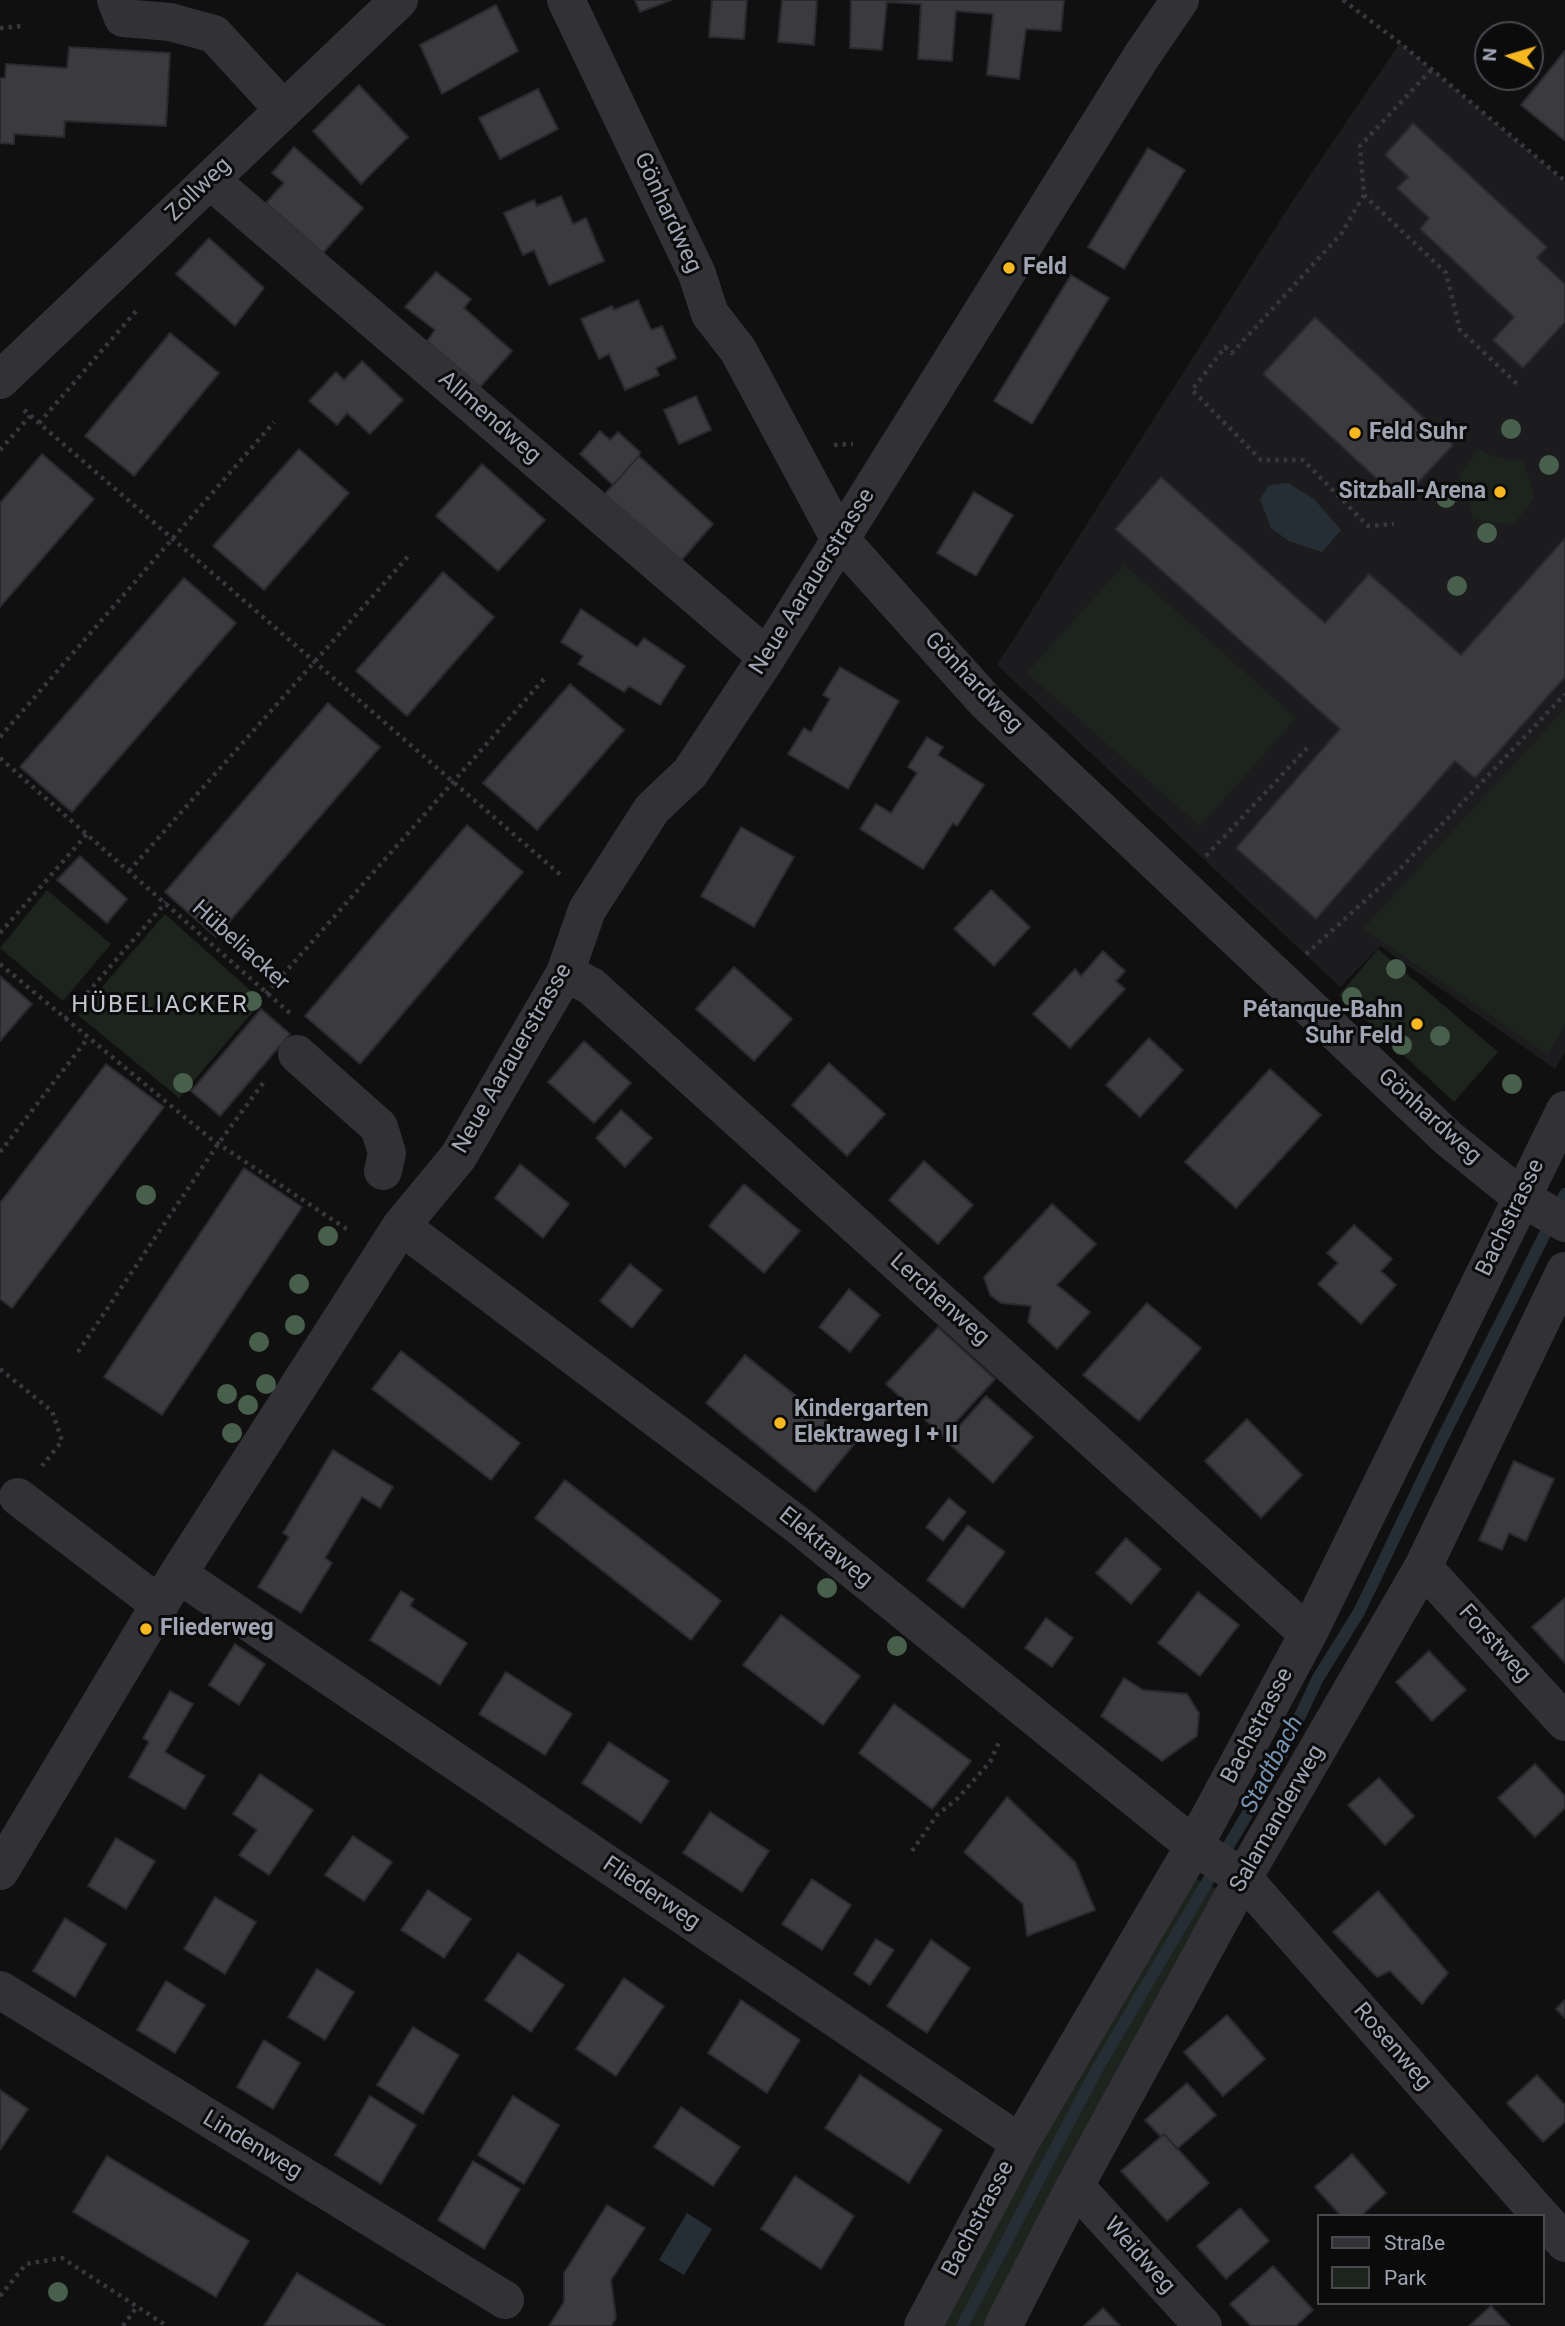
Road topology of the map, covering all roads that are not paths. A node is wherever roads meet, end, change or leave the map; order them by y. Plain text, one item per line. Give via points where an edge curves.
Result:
1 (116, 0) edge
2 (399, 0) edge
3 (566, 0) edge
4 (1180, 0) edge
5 (283, 109) junction
6 (210, 180) junction
7 (8, 392) edge
8 (839, 538) junction
9 (767, 657) junction
10 (565, 973) junction
11 (289, 1048) road end
12 (1565, 1110) edge
13 (383, 1171) dead end
14 (1521, 1197) junction
15 (1565, 1223) edge
16 (392, 1240) junction
17 (1565, 1271) edge
18 (18, 1497) road end
19 (1423, 1567) junction
20 (169, 1589) junction
21 (1308, 1634) junction
22 (1565, 1722) edge
23 (1194, 1846) junction
24 (0, 1871) edge
25 (1242, 1877) junction
26 (0, 1990) edge
27 (1020, 2143) junction
28 (1075, 2186) junction
29 (1540, 2214) edge
30 (1544, 2218) edge
31 (1565, 2243) edge
32 (505, 2300) dead end
33 (923, 2326) edge
34 (1003, 2326) edge
35 (1203, 2326) edge

1 - 5 street via 124,18 170,22 214,34
2 - 5 street, Zollweg
3 - 8 street, Gönhardweg via 697,274 710,314 738,350
4 - 8 street, Neue Aarauerstrasse
5 - 6 street, Zollweg
6 - 7 street, Zollweg
6 - 9 street, Allmendweg
8 - 9 street, Neue Aarauerstrasse
8 - 14 street, Gönhardweg via 986,702 1449,1139
9 - 10 street, Neue Aarauerstrasse via 690,773 652,809 587,911
10 - 16 street, Neue Aarauerstrasse via 458,1157
10 - 21 street, Lerchenweg via 591,986
11 - 13 street via 379,1127 387,1153
12 - 14 street, Bachstrasse
14 - 15 street, Gönhardweg
14 - 21 street, Bachstrasse
16 - 20 street, Neue Aarauerstrasse
16 - 23 street, Elektraweg via 799,1526
17 - 19 street, Salamanderweg
18 - 20 street, Fliederweg
19 - 22 street, Forstweg
19 - 25 street, Salamanderweg
20 - 24 street, Neue Aarauerstrasse
20 - 27 street, Fliederweg
21 - 23 street, Bachstrasse
23 - 25 street, Elektraweg
23 - 27 street, Bachstrasse
25 - 28 street, Salamanderweg
25 - 29 street, Rosenweg
26 - 32 street, Lindenweg
27 - 33 street, Bachstrasse
28 - 34 street, Salamanderweg
28 - 35 street, Weidweg
30 - 31 street, Rosenweg

